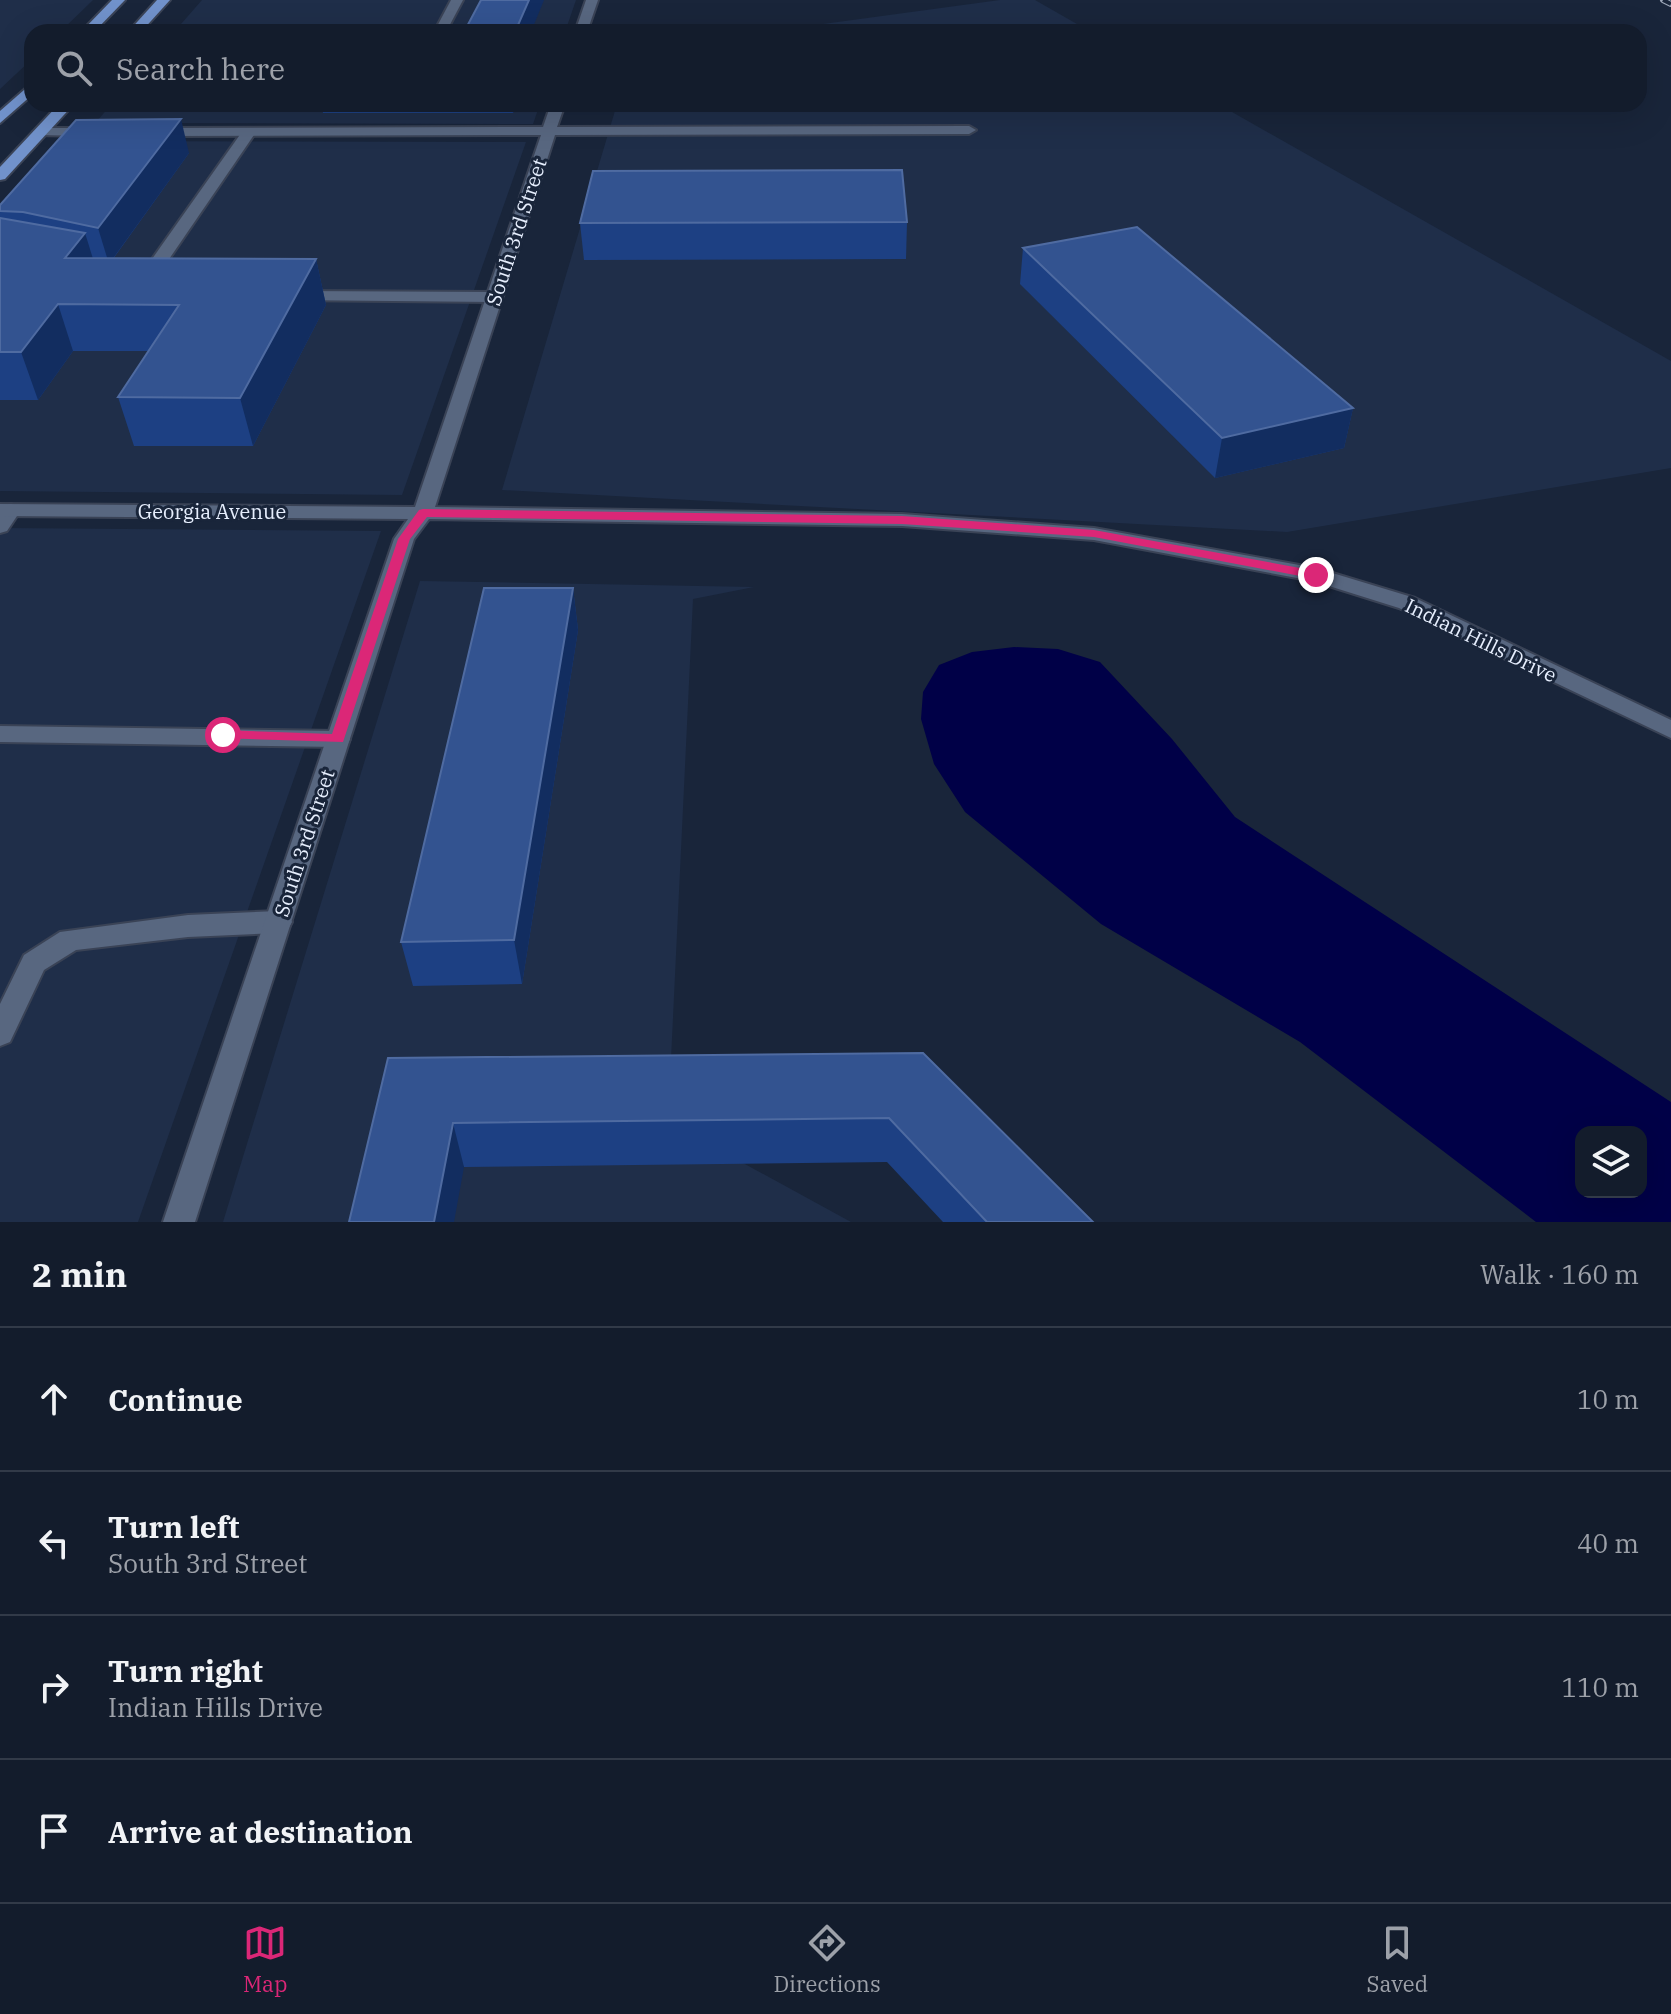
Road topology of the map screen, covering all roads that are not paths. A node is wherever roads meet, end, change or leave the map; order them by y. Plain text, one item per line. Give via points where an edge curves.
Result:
1 (119, 0) edge
2 (164, 0) edge
3 (457, 0) edge
4 (592, 0) edge
5 (95, 24) edge
6 (142, 24) edge
7 (444, 24) edge
8 (584, 24) edge
9 (24, 95) edge
10 (59, 112) edge
11 (556, 112) edge
12 (0, 119) edge
13 (969, 130) dead end
14 (40, 132) junction
15 (102, 132) edge
16 (146, 132) edge
17 (249, 132) junction
18 (549, 133) junction
19 (0, 176) edge
20 (146, 280) edge
21 (278, 296) edge
22 (494, 297) junction
23 (423, 513) junction
24 (4, 516) edge
25 (1671, 730) edge
26 (0, 734) edge
27 (338, 739) junction
28 (278, 922) junction
29 (0, 1034) edge
30 (179, 1222) edge

1 - 5 main road
2 - 6 main road
3 - 7 street
4 - 8 street
9 - 12 main road
10 - 14 main road
11 - 18 street, South 3rd Street
13 - 18 street
14 - 15 street
14 - 19 main road
16 - 17 street
17 - 18 street
17 - 20 street
18 - 22 street, South 3rd Street
21 - 22 street
22 - 23 street, South 3rd Street
23 - 24 street, Georgia Avenue
23 - 25 street, Indian Hills Drive via 902,520 1094,534 1316,575 1407,603
23 - 27 street, South 3rd Street via 404,539
26 - 27 street
27 - 28 street, South 3rd Street
28 - 29 street via 70,940 34,963
28 - 30 street, South 3rd Street

